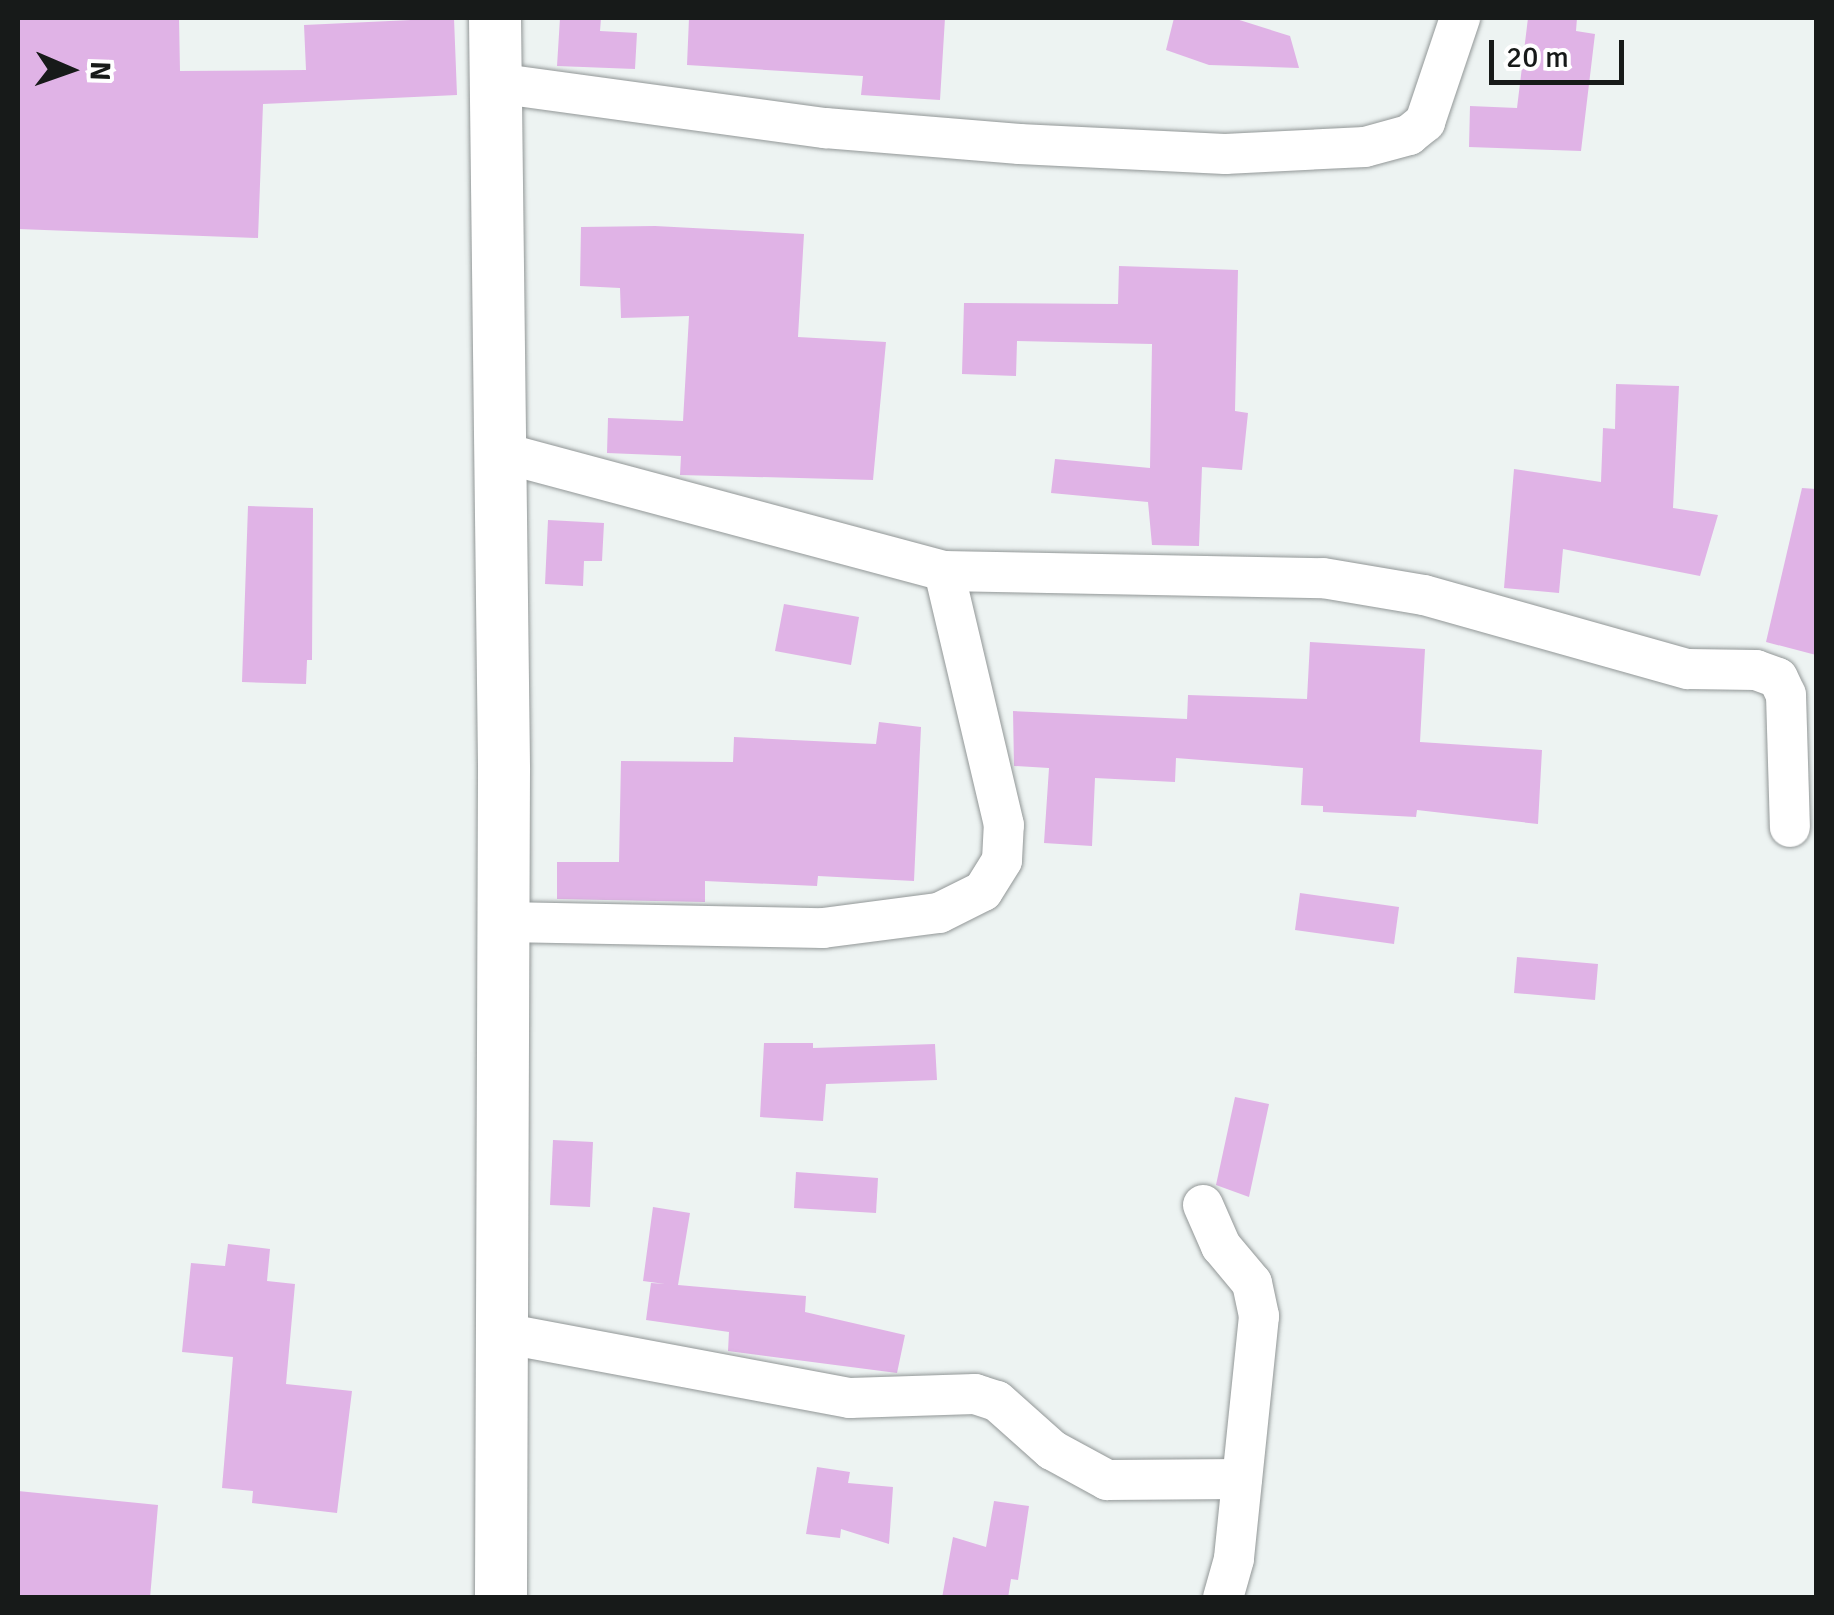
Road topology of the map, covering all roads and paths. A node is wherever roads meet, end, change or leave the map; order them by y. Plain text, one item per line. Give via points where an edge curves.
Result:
1 (494, 18) edge
2 (1460, 18) edge
3 (496, 83) junction
4 (500, 452) junction
5 (944, 571) junction
6 (1790, 827) dead end
7 (504, 922) junction
8 (1203, 1205) dead end
9 (502, 1333) junction
10 (1242, 1479) junction
11 (500, 1598) edge
12 (1222, 1598) edge

1 - 3 street
2 - 3 street via 1426,122 1408,135 1365,147 1225,154 1019,144 825,128
3 - 4 street
4 - 5 street
4 - 7 street
5 - 6 street via 1323,578 1424,595 1688,670 1756,670 1778,678 1786,694
5 - 7 street via 1004,825 1002,860 984,891 938,913 840,926
7 - 9 street
8 - 10 street via 1221,1246 1252,1283 1260,1316
9 - 10 street via 850,1398 975,1394 997,1400 1052,1450 1107,1480
9 - 11 street
10 - 12 street via 1234,1559

